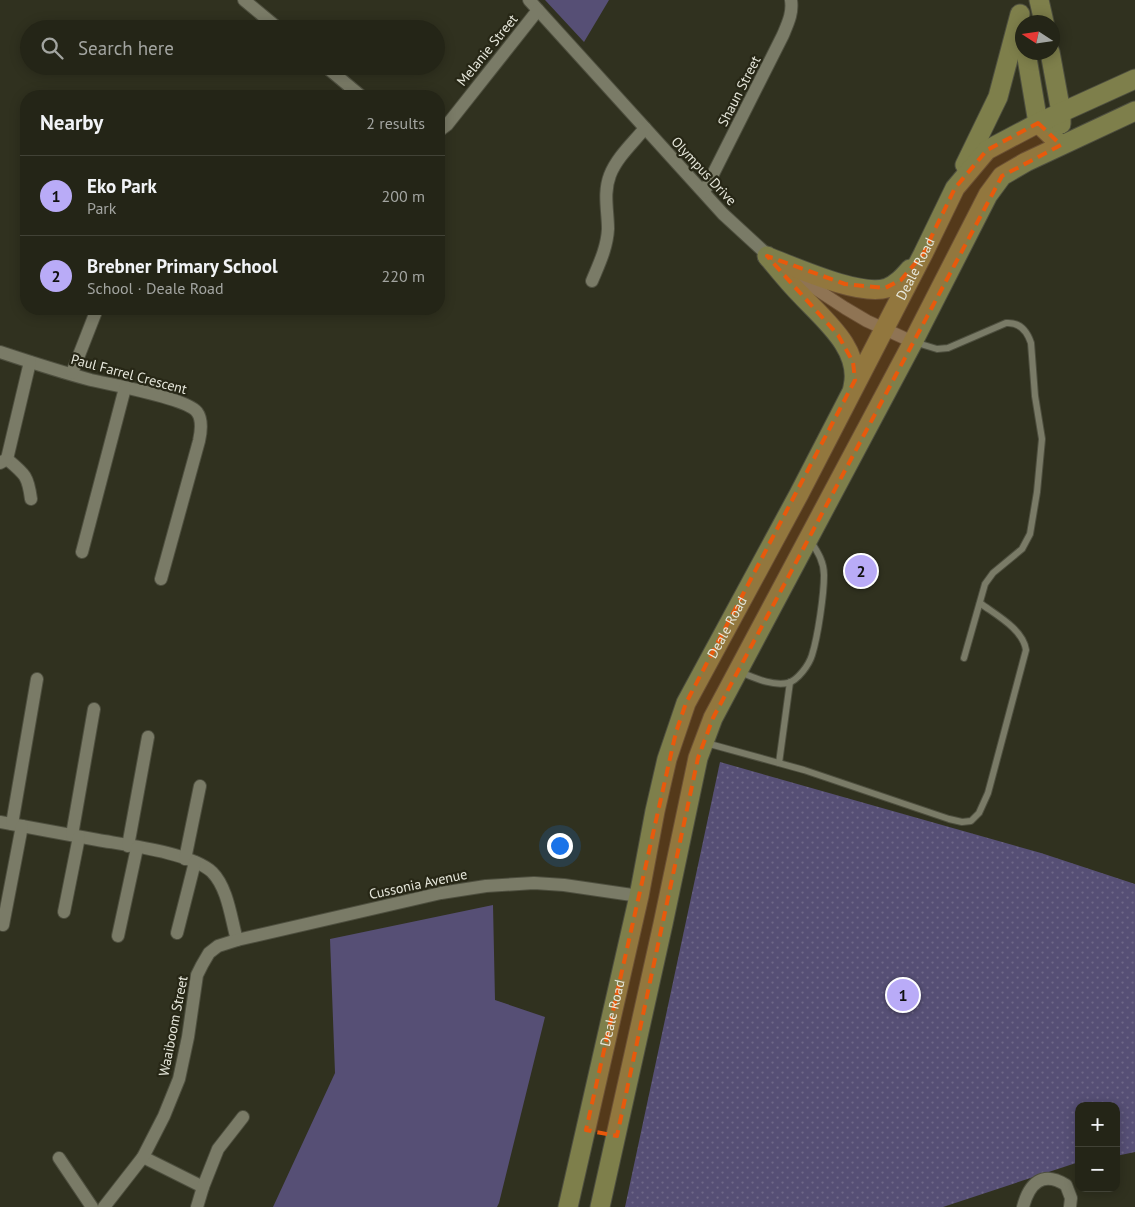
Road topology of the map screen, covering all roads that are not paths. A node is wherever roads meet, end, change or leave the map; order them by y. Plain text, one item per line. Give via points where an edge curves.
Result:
1 (244, 0) edge
2 (529, 0) edge
3 (791, 0) edge
4 (1039, 0) edge
5 (538, 10) junction
6 (1042, 15) edge
7 (268, 20) edge
8 (1015, 31) edge
9 (1027, 60) edge
10 (1051, 60) edge
11 (336, 75) edge
12 (1135, 79) edge
13 (354, 90) edge
14 (1135, 111) edge
15 (1061, 112) junction
16 (1038, 123) junction
17 (445, 126) edge
18 (645, 128) junction
19 (1060, 145) junction
20 (954, 188) junction
21 (704, 192) junction
22 (923, 254) junction
23 (767, 256) junction
24 (592, 281) dead end
25 (95, 315) edge
26 (885, 329) junction
27 (913, 342) junction
28 (0, 352) edge
29 (30, 362) junction
30 (72, 374) junction
31 (124, 388) junction
32 (833, 428) junction
33 (4, 461) edge
34 (31, 499) dead end
35 (808, 537) junction
36 (82, 552) dead end
37 (161, 579) dead end
38 (750, 585) junction
39 (776, 596) junction
40 (980, 603) junction
41 (964, 658) dead end
42 (737, 671) junction
43 (37, 679) dead end
44 (790, 682) junction
45 (94, 709) dead end
46 (148, 737) dead end
47 (703, 742) junction
48 (779, 763) junction
49 (200, 786) dead end
50 (11, 824) edge
51 (76, 836) junction
52 (133, 847) junction
53 (190, 861) junction
54 (676, 862) junction
55 (639, 896) junction
56 (64, 912) dead end
57 (3, 924) dead end
58 (663, 924) junction
59 (177, 933) dead end
60 (118, 936) dead end
61 (237, 940) junction
62 (209, 953) joint
63 (243, 1117) dead end
64 (586, 1130) junction
65 (617, 1136) junction
66 (142, 1157) junction
67 (59, 1158) dead end
68 (203, 1187) junction
69 (92, 1207) edge
70 (104, 1207) edge
71 (197, 1207) edge
72 (568, 1207) edge
73 (600, 1207) edge
74 (1023, 1207) edge
75 (1070, 1207) edge

1 - 7 street
2 - 5 street, Olympus Drive
3 - 21 street, Shaun Street via 789,22 780,42
4 - 6 street
5 - 17 street, Melanie Street
5 - 18 street, Olympus Drive
8 - 20 street via 998,97
9 - 16 street
10 - 15 street
11 - 13 street
12 - 15 street, Deale Road
14 - 19 street, Deale Road
15 - 16 street, Deale Road
15 - 19 street
16 - 19 street
16 - 20 street, Deale Road via 987,150
18 - 21 street, Olympus Drive
18 - 24 street via 620,159 607,185 607,242
19 - 27 street, Deale Road via 1002,176 988,195
20 - 22 street, Deale Road
21 - 23 street, Olympus Drive
22 - 23 street via 900,280 885,288 866,289 822,278
22 - 26 street, Deale Road
23 - 26 street, Olympus Drive via 845,308
23 - 32 street via 838,335 853,362 853,388
25 - 30 street
26 - 27 street, Olympus Drive
26 - 32 street, Deale Road
27 - 35 street, Deale Road
27 - 40 lane via 937,349 948,348 1010,323 1023,328 1031,343 1042,439 1030,534 1022,549 985,584
28 - 29 street, Paul Farrel Crescent
29 - 30 street, Paul Farrel Crescent
29 - 33 street
30 - 31 street, Paul Farrel Crescent
31 - 36 street
31 - 37 street, Paul Farrel Crescent via 189,406 197,412 200,420 199,441
32 - 38 street, Deale Road
33 - 34 street via 25,476
35 - 39 street, Deale Road
35 - 44 lane via 822,562 822,599 812,656 803,672
38 - 39 street
38 - 55 street, Deale Road via 686,703 655,811
39 - 42 street, Deale Road
40 - 41 lane
40 - 48 lane via 1022,637 1026,650 988,793 975,818 967,822 948,819
42 - 44 lane via 766,682
42 - 47 street, Deale Road
43 - 50 street
44 - 48 lane
45 - 51 street
46 - 52 street
47 - 48 lane
47 - 54 street, Deale Road
49 - 53 street
50 - 51 street
50 - 57 street
51 - 52 street
51 - 56 street
52 - 53 street
52 - 60 street
53 - 59 street
53 - 61 street via 211,871 218,880
54 - 55 street via 664,879
54 - 58 street, Deale Road
55 - 58 street via 660,905
55 - 61 street, Cussonia Avenue via 564,885 493,885
55 - 64 street, Deale Road
58 - 65 street, Deale Road
61 - 62 street, Cussonia Avenue via 218,946
62 - 66 street, Waaiboom Street via 197,975 179,1079
63 - 68 street via 218,1149
64 - 65 street
64 - 72 street, Deale Road
65 - 73 street, Deale Road
66 - 68 street
66 - 70 street, Waaiboom Street
67 - 69 street
68 - 71 street
74 - 75 street via 1034,1184 1051,1178 1066,1185 1071,1198

